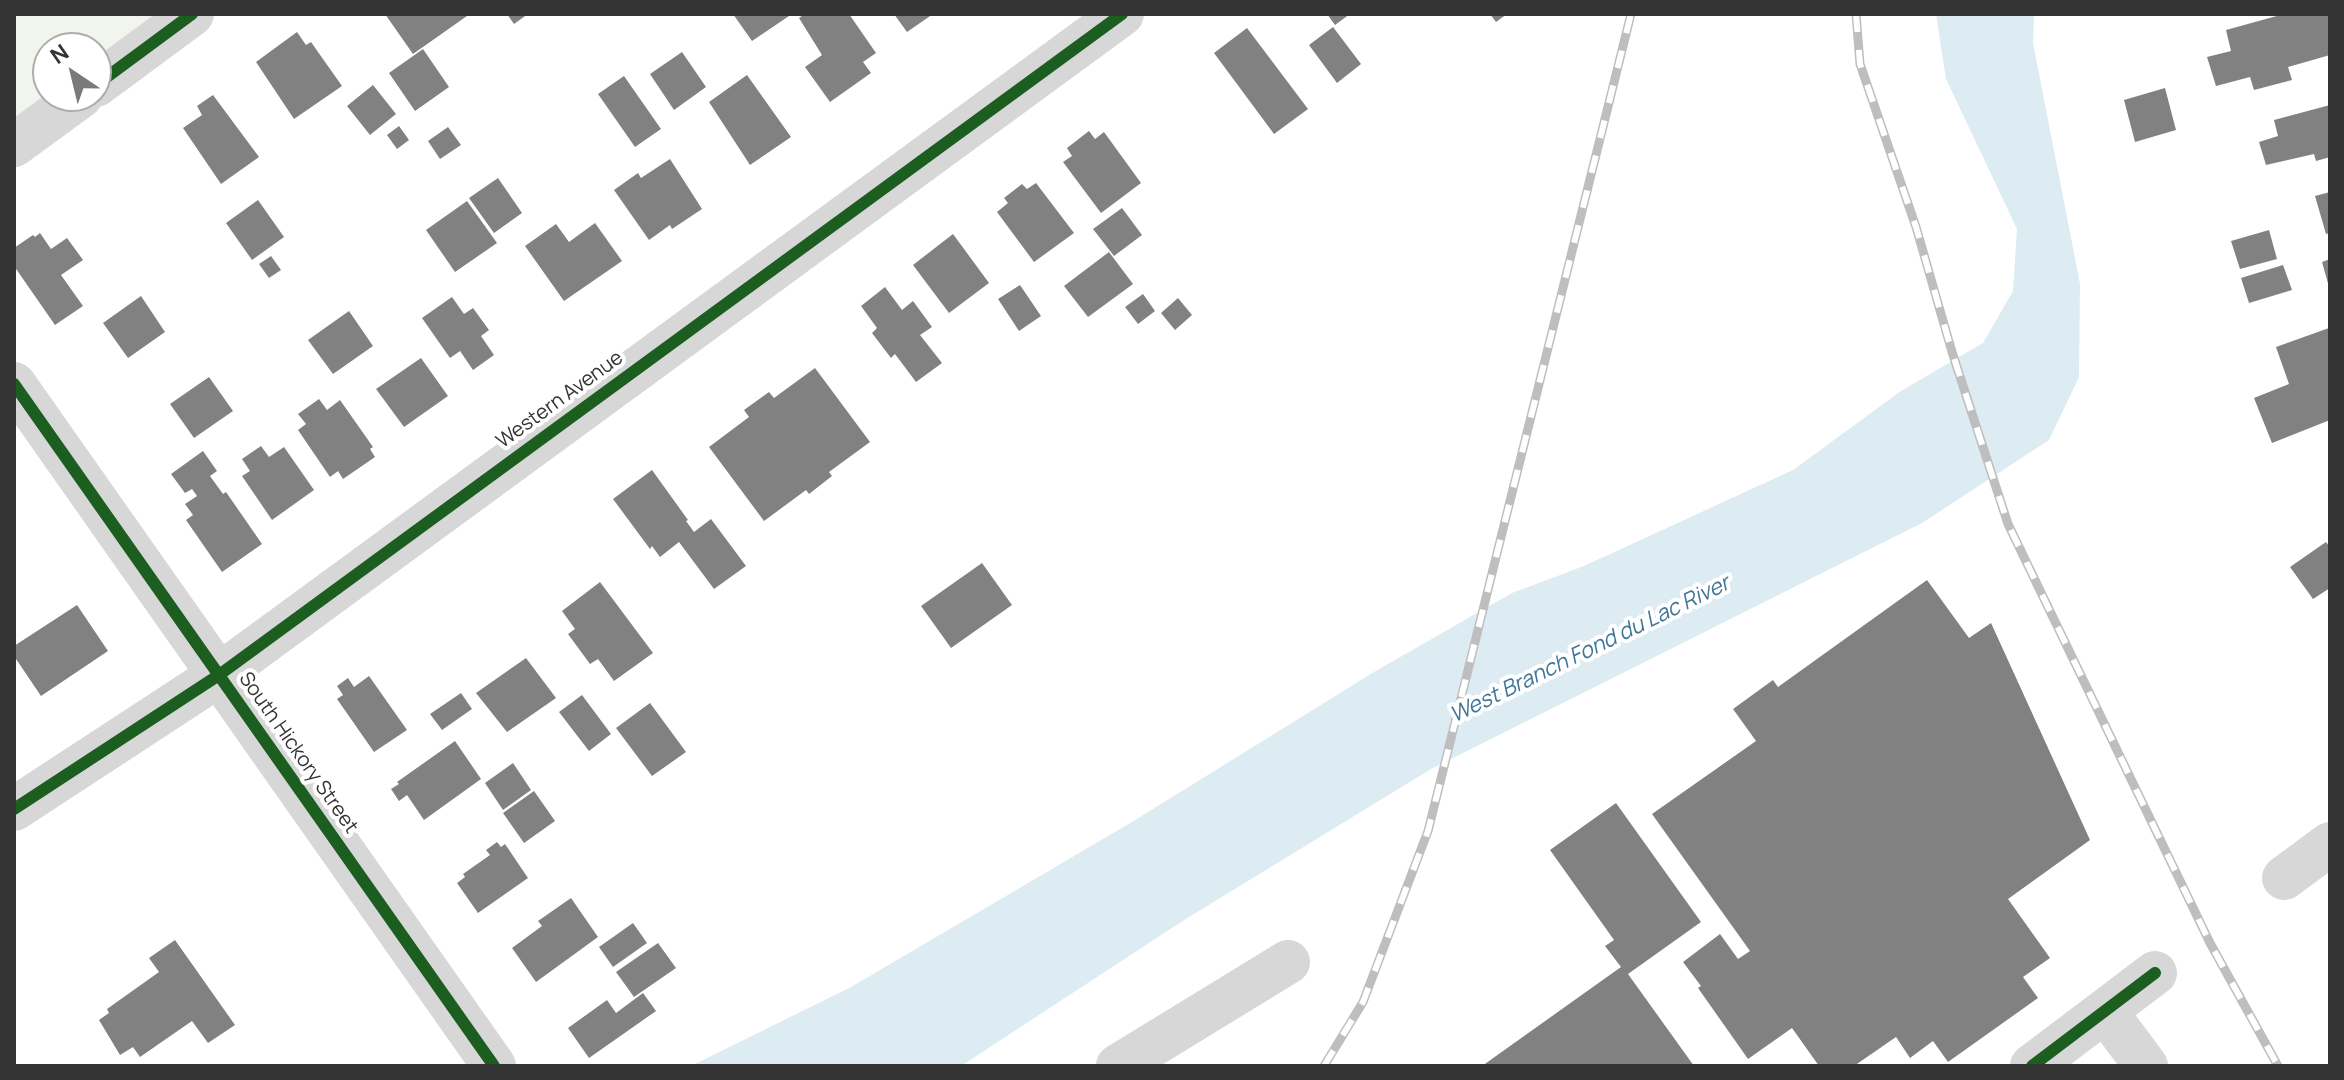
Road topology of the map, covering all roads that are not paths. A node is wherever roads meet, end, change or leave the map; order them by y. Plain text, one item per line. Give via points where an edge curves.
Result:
1 (192, 14) edge
2 (1122, 14) edge
3 (112, 73) edge
4 (59, 112) edge
5 (14, 145) edge
6 (14, 384) edge
7 (219, 675) junction
8 (14, 809) edge
9 (2330, 844) edge
10 (2284, 878) dead end
11 (1288, 962) dead end
12 (2155, 973) dead end
13 (2105, 1011) junction
14 (494, 1066) edge
15 (1118, 1066) edge
16 (2032, 1066) edge
17 (2146, 1066) edge

1 - 3 street
2 - 7 street, Western Avenue
4 - 5 street
6 - 7 street, South Hickory Street
7 - 8 street, Western Avenue
7 - 14 street, South Hickory Street
9 - 10 street
11 - 15 street
12 - 13 street
13 - 16 street
13 - 17 street

